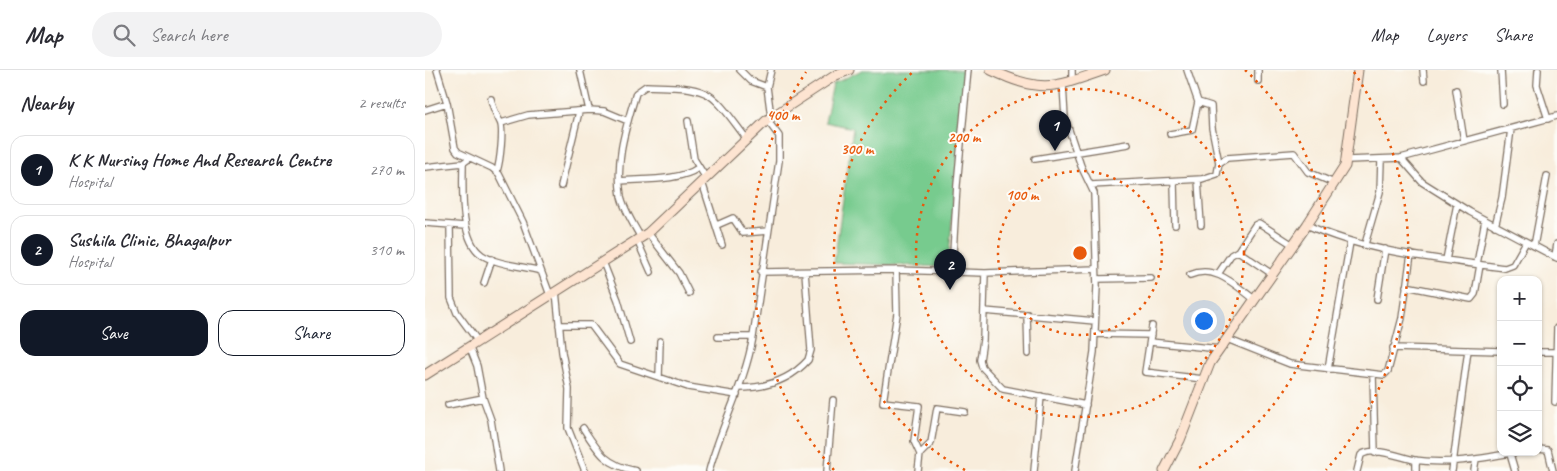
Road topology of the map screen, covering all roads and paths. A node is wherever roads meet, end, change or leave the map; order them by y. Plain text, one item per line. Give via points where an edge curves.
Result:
1 (437, 70) edge
2 (581, 70) edge
3 (740, 70) edge
4 (771, 70) edge
5 (849, 70) edge
6 (968, 70) edge
7 (991, 70) edge
8 (1072, 70) edge
9 (1105, 70) edge
10 (1187, 70) edge
11 (1258, 70) edge
12 (1358, 70) edge
13 (1423, 70) edge
14 (1501, 70) edge
15 (1538, 70) edge
16 (1258, 81) dead end
17 (1424, 81) dead end
18 (1067, 83) junction
19 (767, 87) junction
20 (1456, 90) dead end
21 (491, 100) dead end
22 (1198, 102) junction
23 (447, 103) junction
24 (1503, 104) dead end
25 (425, 110) edge
26 (589, 110) junction
27 (579, 112) junction
28 (1557, 116) edge
29 (769, 119) junction
30 (1548, 119) junction
31 (688, 120) dead end
32 (628, 121) junction
33 (501, 123) junction
34 (1511, 129) junction
35 (1170, 134) dead end
36 (747, 139) junction
37 (1464, 141) junction
38 (1128, 144) dead end
39 (1077, 154) junction
40 (469, 158) junction
41 (1401, 158) junction
42 (1035, 159) dead end
43 (1347, 160) junction
44 (1381, 160) junction
45 (463, 163) junction
46 (1219, 163) junction
47 (425, 167) edge
48 (698, 168) junction
49 (497, 171) junction
50 (1547, 176) dead end
51 (704, 180) junction
52 (1197, 180) junction
53 (620, 181) junction
54 (1174, 182) junction
55 (1334, 183) junction
56 (1091, 185) junction
57 (561, 186) dead end
58 (1457, 204) junction
59 (1485, 220) junction
60 (425, 223) edge
61 (451, 225) junction
62 (717, 225) junction
63 (1175, 225) dead end
64 (1201, 225) dead end
65 (1307, 225) junction
66 (465, 226) junction
67 (1495, 226) junction
68 (768, 231) junction
69 (642, 237) junction
70 (1350, 242) junction
71 (1526, 242) junction
72 (1365, 244) junction
73 (1557, 244) edge
74 (722, 245) dead end
75 (1293, 245) junction
76 (1534, 246) junction
77 (1385, 249) junction
78 (1238, 251) junction
79 (1411, 254) junction
80 (1556, 257) edge
81 (492, 258) junction
82 (1445, 260) junction
83 (603, 262) junction
84 (1478, 264) junction
85 (1096, 269) junction
86 (896, 270) junction
87 (541, 271) junction
88 (952, 271) junction
89 (651, 272) dead end
90 (761, 272) junction
91 (805, 272) junction
92 (985, 273) junction
93 (1218, 274) junction
94 (1272, 274) junction
95 (1190, 275) dead end
96 (1151, 278) dead end
97 (1097, 280) junction
98 (484, 283) dead end
99 (1406, 286) junction
100 (553, 293) junction
101 (689, 293) dead end
102 (1254, 299) junction
103 (1377, 299) dead end
104 (984, 311) junction
105 (1027, 314) junction
106 (1095, 321) junction
107 (559, 325) junction
108 (1152, 326) dead end
109 (1557, 328) edge
110 (1095, 334) junction
111 (1151, 335) junction
112 (718, 337) dead end
113 (753, 337) junction
114 (1227, 339) junction
115 (477, 340) junction
116 (660, 341) dead end
117 (630, 342) dead end
118 (1150, 342) junction
119 (469, 346) junction
120 (1220, 348) junction
121 (1393, 348) junction
122 (1467, 350) junction
123 (1497, 351) edge
124 (1542, 352) edge
125 (1556, 352) edge
126 (1028, 354) dead end
127 (1328, 369) junction
128 (1373, 375) junction
129 (425, 376) edge
130 (659, 377) junction
131 (1203, 378) junction
132 (739, 388) junction
133 (737, 395) junction
134 (1041, 396) junction
135 (483, 398) junction
136 (833, 400) dead end
137 (1555, 402) dead end
138 (448, 405) dead end
139 (1086, 405) junction
140 (965, 412) dead end
141 (583, 428) dead end
142 (1542, 449) edge
143 (1375, 453) junction
144 (920, 454) junction
145 (1497, 456) edge
146 (1511, 456) edge
147 (1476, 459) junction
148 (1416, 460) junction
149 (1453, 461) junction
150 (499, 471) edge
151 (585, 471) edge
152 (636, 471) edge
153 (709, 471) edge
154 (827, 471) edge
155 (918, 471) edge
156 (1035, 471) edge
157 (1075, 471) edge
158 (1164, 471) edge
159 (1357, 471) edge
160 (1416, 471) edge
161 (1452, 471) edge
162 (1474, 471) edge
163 (1515, 471) edge
164 (1553, 471) edge

1 - 23 street
2 - 26 street
3 - 19 street via 751,81
4 - 19 street
5 - 29 main road via 836,75
6 - 88 street
7 - 18 main road via 1021,84
8 - 18 street
9 - 18 main road
10 - 22 street
11 - 16 street
12 - 43 main road
13 - 17 street
14 - 24 street
15 - 30 street via 1537,85
18 - 39 street via 1064,109
19 - 29 street
20 - 37 street
21 - 33 street via 495,116
22 - 35 street via 1192,130
22 - 46 street via 1211,106
23 - 25 street
23 - 40 street via 455,148
26 - 27 street
26 - 32 street via 604,111
27 - 33 street via 528,115
27 - 57 street
28 - 30 street
29 - 36 main road
29 - 68 street via 777,130 780,144
30 - 34 street
31 - 48 street via 691,150
32 - 36 street via 636,93 646,86 695,90 714,98
32 - 53 street via 620,154
33 - 49 street via 502,155
34 - 37 street
34 - 67 street
36 - 51 main road
37 - 41 street
38 - 39 street
39 - 42 street
39 - 56 street
40 - 45 street
40 - 49 street
41 - 44 street
41 - 58 street via 1422,182
43 - 44 street
43 - 55 main road
44 - 72 street via 1380,192
45 - 47 street
45 - 66 street
46 - 52 street via 1217,174
46 - 55 street via 1227,158 1294,153 1308,172
48 - 51 street
48 - 53 street via 677,177
49 - 87 street via 523,222
50 - 76 street
51 - 62 street
51 - 69 main road
52 - 54 street
52 - 64 street
53 - 69 street via 621,197
54 - 56 street
54 - 63 street
55 - 65 main road
56 - 85 street via 1094,192
58 - 59 street
58 - 82 street
59 - 67 street
59 - 84 street
60 - 61 street
61 - 66 street
61 - 115 street via 451,298 457,313
62 - 68 street via 733,218 743,233
62 - 74 street
65 - 70 street
65 - 75 main road
66 - 81 street via 477,251
67 - 71 street
68 - 90 street
69 - 83 main road
69 - 89 street
69 - 101 street via 679,273
70 - 72 street
70 - 127 street
71 - 76 street
71 - 84 street via 1511,267
72 - 77 street
73 - 80 street
75 - 78 street via 1259,223
75 - 94 main road
76 - 80 street
77 - 79 street
77 - 103 street
78 - 93 street via 1231,255
78 - 94 street
79 - 82 street
79 - 99 street
81 - 87 street
81 - 98 street
82 - 84 street
83 - 100 main road
83 - 117 street
84 - 99 street via 1475,294 1471,299
85 - 92 street
85 - 97 street
86 - 88 street
86 - 91 street
86 - 144 street via 897,314 883,402 919,406 914,440
87 - 100 street
88 - 92 street
90 - 91 street
90 - 113 street
91 - 132 street via 809,360 775,383 765,387
92 - 104 street
93 - 95 street
93 - 102 street
94 - 102 main road
96 - 97 street
97 - 106 street
99 - 121 street via 1402,318
100 - 107 street
100 - 115 main road
102 - 114 main road
104 - 105 street
104 - 134 street via 982,367 1003,389
105 - 106 street
105 - 126 street
106 - 110 street
107 - 130 street via 591,325 620,364
107 - 151 street via 569,389 568,428
108 - 111 street
109 - 125 street
110 - 111 street
110 - 139 street
111 - 118 street
112 - 113 street
113 - 132 street
114 - 120 main road
114 - 127 street via 1283,362
115 - 119 main road
116 - 130 street
118 - 120 street
118 - 131 street via 1145,372
119 - 129 main road
119 - 135 street via 477,366
120 - 131 main road
121 - 122 street
121 - 128 street via 1387,373
122 - 123 street
122 - 149 street
124 - 125 street
125 - 137 street
127 - 128 street
128 - 143 street
130 - 133 street via 688,387
131 - 158 main road via 1180,440
132 - 133 street
133 - 153 street via 722,425
134 - 139 street
134 - 156 street
135 - 138 street
135 - 150 street via 494,432
136 - 154 street
139 - 157 street
140 - 144 street via 937,408 931,443
141 - 152 street via 604,458
142 - 164 street via 1548,450
143 - 148 street
143 - 159 street via 1361,455
144 - 155 street
145 - 147 street
146 - 163 street
147 - 149 street
147 - 162 street
148 - 149 street
148 - 160 street
149 - 161 street

